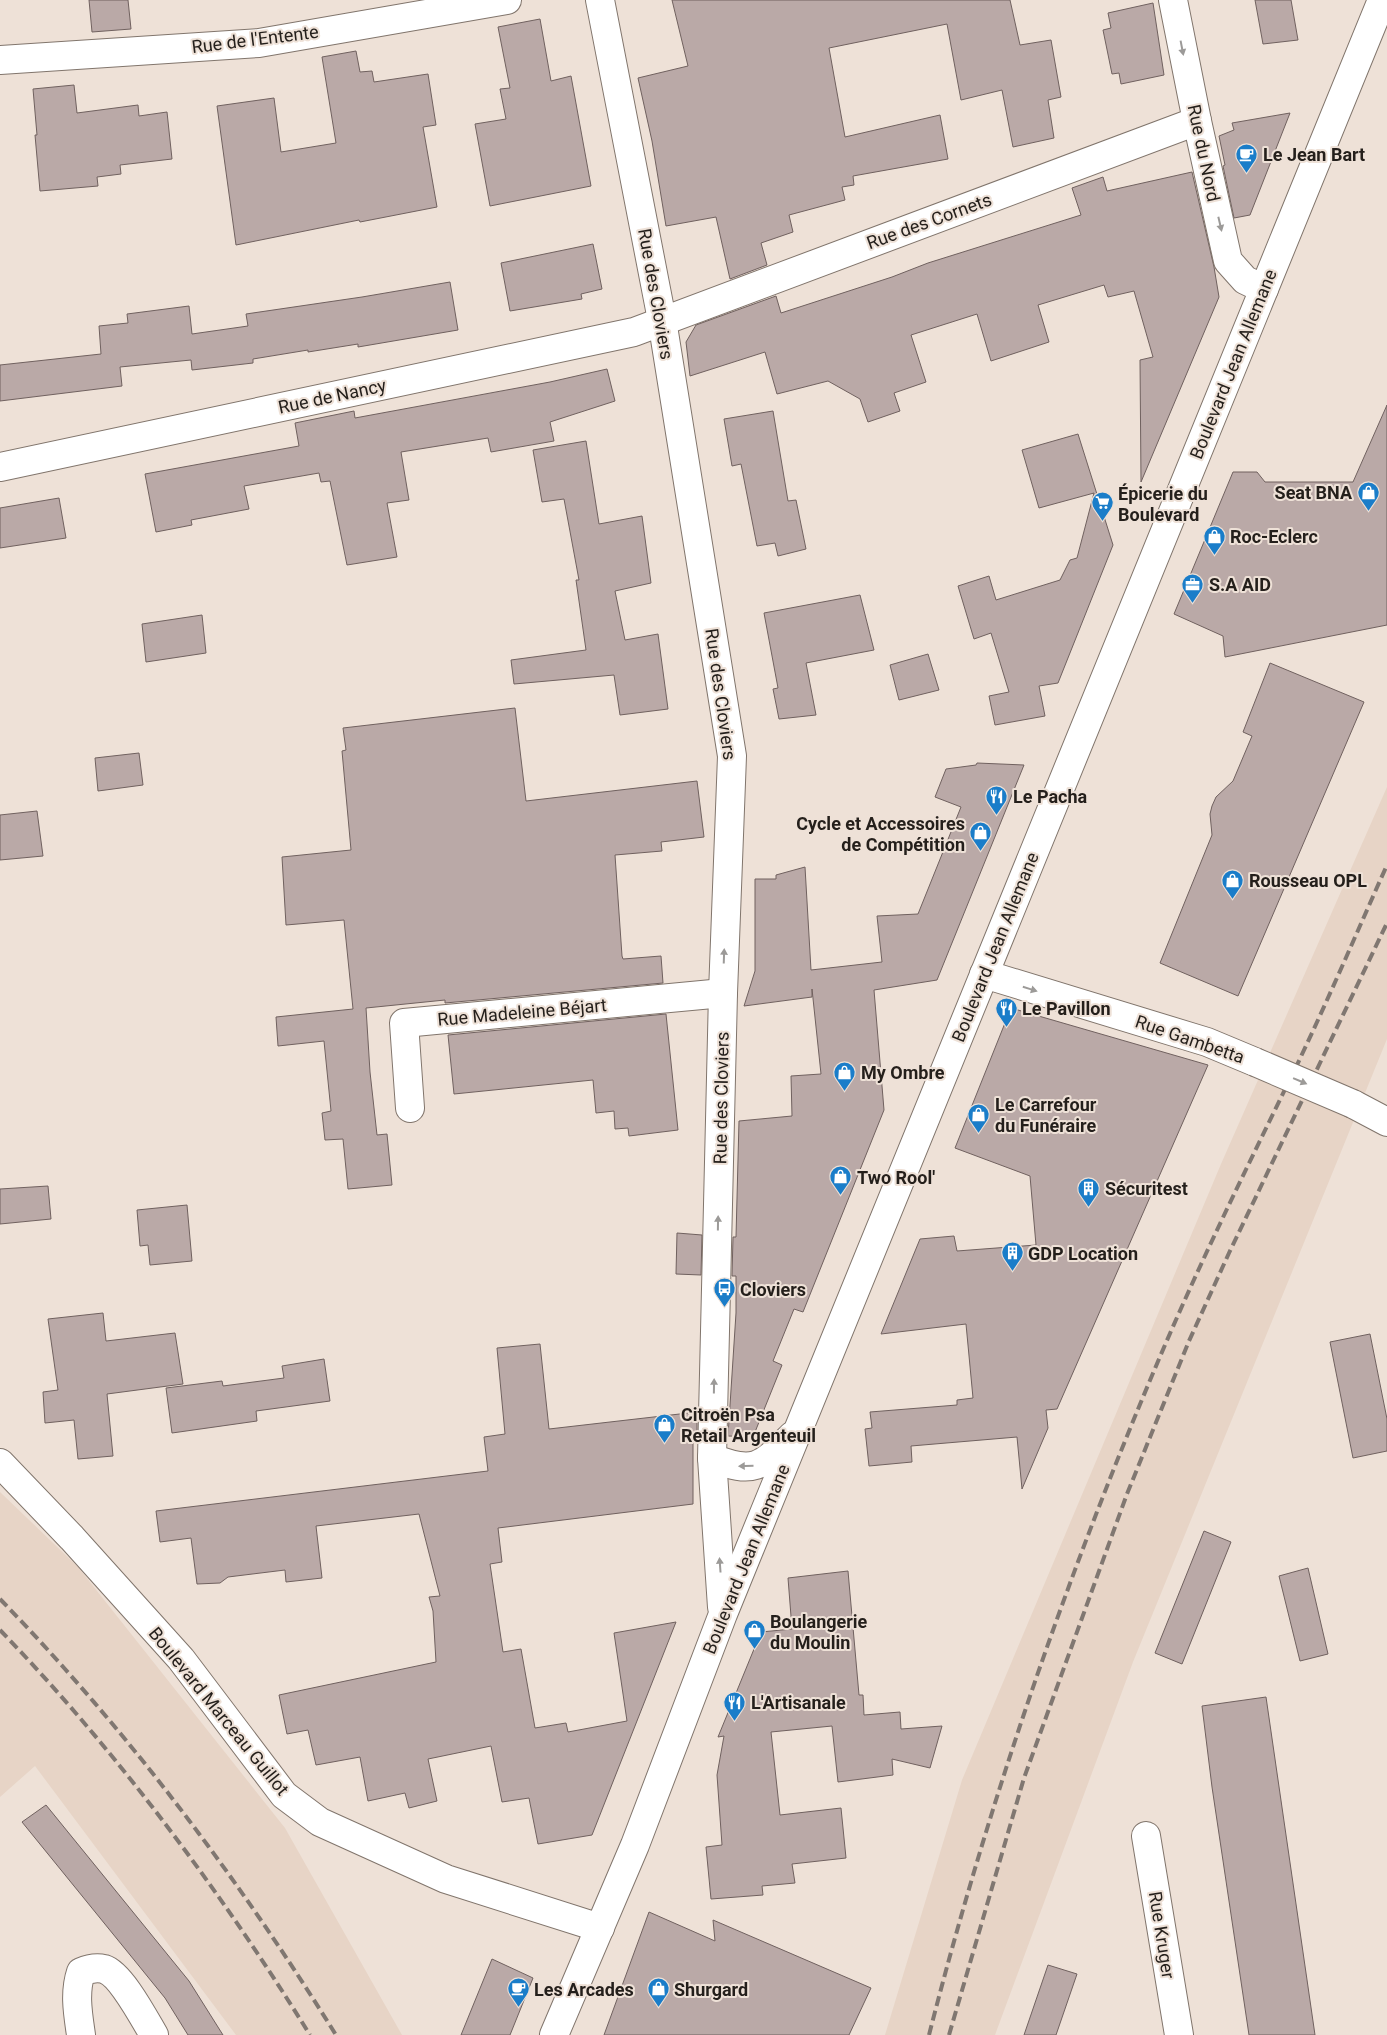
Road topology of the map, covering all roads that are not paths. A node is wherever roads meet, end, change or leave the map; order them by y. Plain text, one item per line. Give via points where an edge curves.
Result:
1 (508, 0) edge
2 (600, 0) edge
3 (1173, 0) edge
4 (1382, 0) edge
5 (0, 60) edge
6 (1197, 122) junction
7 (1264, 289) junction
8 (662, 320) junction
9 (0, 467) edge
10 (984, 974) junction
11 (723, 993) junction
12 (410, 1108) dead end
13 (1387, 1122) edge
14 (799, 1430) junction
15 (712, 1458) junction
16 (0, 1463) edge
17 (723, 1614) junction
18 (1146, 1836) dead end
19 (600, 1928) junction
20 (81, 2035) edge
21 (154, 2035) edge
22 (554, 2035) edge
23 (1179, 2035) edge

1 - 5 street, Rue de l'Entente via 259,43
2 - 8 street, Rue des Cloviers
3 -> 6 street, Rue du Nord
4 - 7 street, Boulevard Jean Allemane
6 -> 7 street, Rue du Nord via 1228,261 1244,280
6 - 8 street, Rue des Cornets
7 - 10 street, Boulevard Jean Allemane
8 - 9 street, Rue de Nancy via 634,332
11 -> 8 street, Rue des Cloviers via 732,756
10 -> 13 street, Rue Gambetta, bridge via 1207,1042 1353,1104
10 - 14 street, Boulevard Jean Allemane
11 - 12 street, Rue Madeleine Béjart via 404,1024
15 -> 11 street, Rue des Cloviers
14 -> 15 street via 771,1458 756,1466 733,1466
14 - 17 street, Boulevard Jean Allemane
17 -> 15 street, Rue des Cloviers
16 - 19 street, Boulevard Marceau Guillot via 182,1659 264,1771 291,1801 320,1822 446,1879
17 - 19 street, Boulevard Jean Allemane
18 - 23 street, Rue Kruger
19 - 22 street, Boulevard Jean Allemane
20 - 21 street via 77,1982 81,1972 90,1968 105,1969 115,1977

